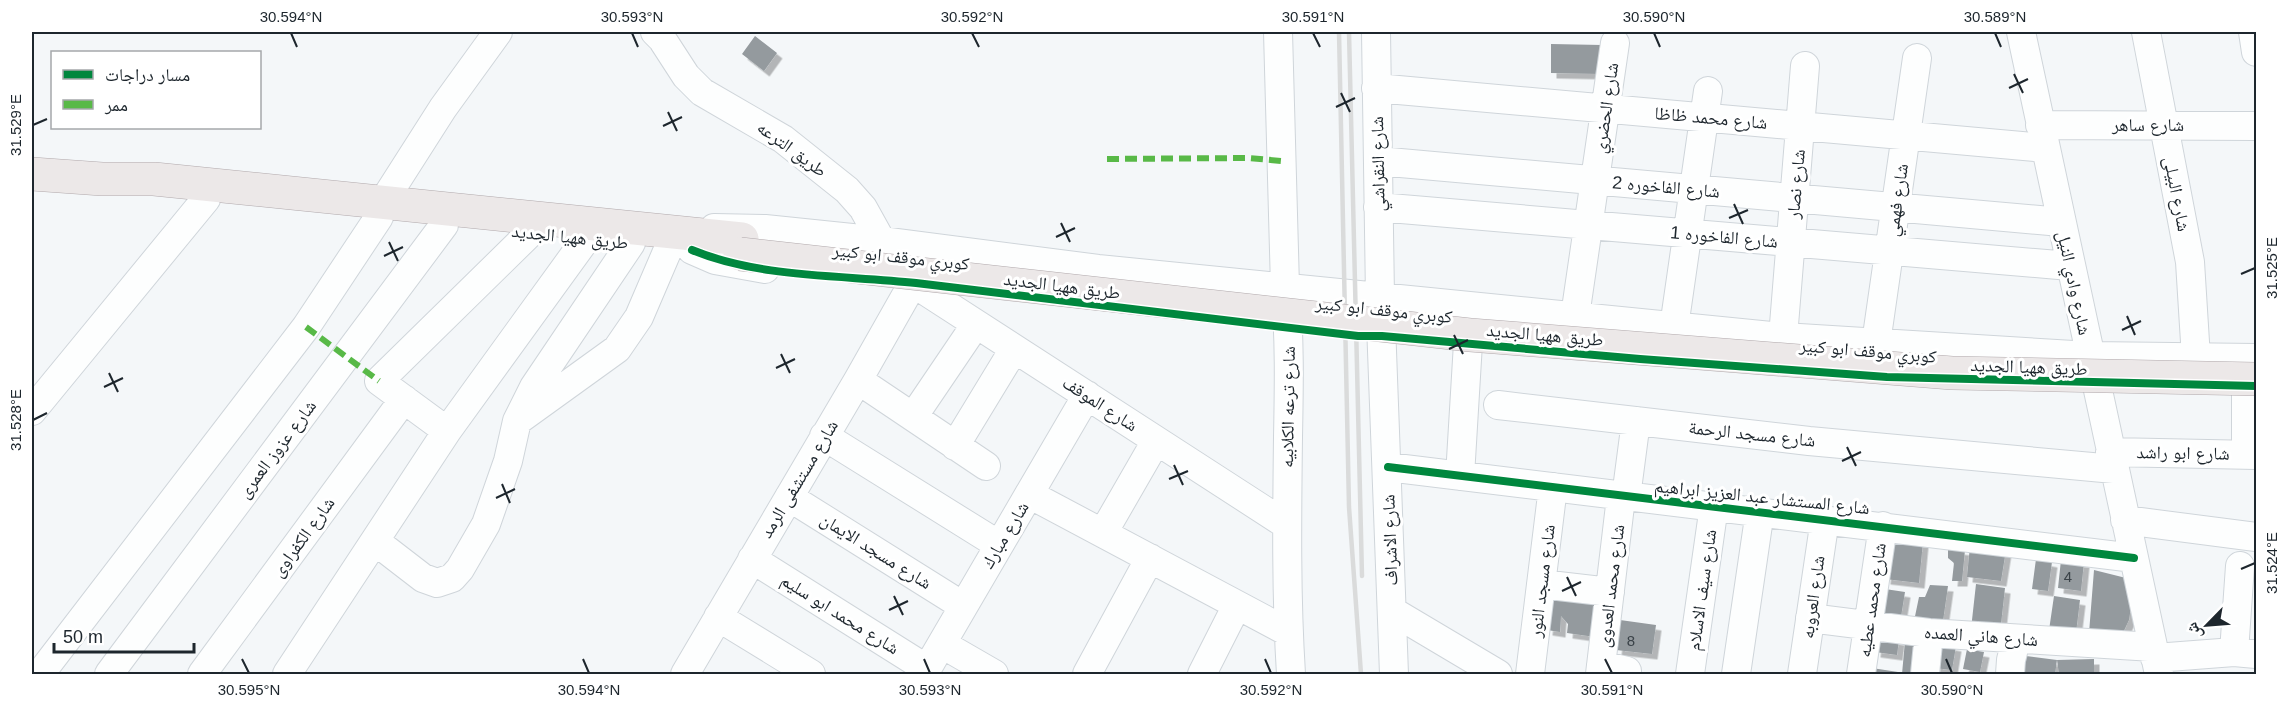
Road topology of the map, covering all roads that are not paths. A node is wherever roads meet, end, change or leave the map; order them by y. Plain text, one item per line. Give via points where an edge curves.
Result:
1 (498, 32) edge
2 (655, 32) edge
3 (1278, 32) edge
4 (1376, 32) edge
5 (2021, 32) edge
6 (2146, 32) edge
7 (2253, 32) edge
8 (1615, 43) dead end
9 (2256, 52) edge
10 (1917, 58) dead end
11 (1805, 66) dead end
12 (1377, 88) junction
13 (1706, 104) junction
14 (1606, 108) junction
15 (2163, 125) junction
16 (1800, 126) junction
17 (2256, 126) edge
18 (1906, 135) junction
19 (2043, 136) junction
20 (1378, 161) junction
21 (32, 174) edge
22 (102, 179) junction
23 (1595, 181) junction
24 (1694, 190) junction
25 (206, 199) junction
26 (1794, 199) junction
27 (1378, 207) junction
28 (1896, 208) junction
29 (381, 209) junction
30 (2061, 222) junction
31 (444, 225) junction
32 (1588, 225) junction
33 (530, 233) junction
34 (1688, 233) junction
35 (586, 238) junction
36 (881, 241) junction
37 (1791, 242) junction
38 (631, 243) junction
39 (685, 243) junction
40 (1889, 251) junction
41 (2070, 267) junction
42 (913, 283) junction
43 (1285, 287) junction
44 (1380, 297) junction
45 (1575, 316) junction
46 (976, 324) junction
47 (1674, 327) junction
48 (1289, 328) junction
49 (1382, 336) junction
50 (1783, 337) junction
51 (1468, 343) junction
52 (1876, 343) junction
53 (1014, 349) junction
54 (2090, 356) junction
55 (2196, 358) junction
56 (2256, 358) edge
57 (2254, 379) edge
58 (858, 380) junction
59 (2096, 384) junction
60 (1087, 395) junction
61 (404, 399) junction
62 (1498, 405) dead end
63 (32, 411) edge
64 (913, 417) junction
65 (517, 421) junction
66 (1636, 421) junction
67 (447, 431) junction
68 (824, 436) junction
69 (1156, 441) junction
70 (955, 446) junction
71 (2251, 455) edge
72 (2112, 460) junction
73 (986, 466) dead end
74 (1388, 467) junction
75 (1460, 476) junction
76 (1553, 487) junction
77 (1029, 494) junction
78 (789, 497) junction
79 (1623, 497) junction
80 (1714, 506) junction
81 (1760, 511) junction
82 (1825, 519) junction
83 (2125, 520) junction
84 (1287, 525) junction
85 (1883, 526) junction
86 (1103, 533) junction
87 (2256, 537) edge
88 (375, 541) junction
89 (999, 544) junction
90 (1150, 558) junction
91 (2134, 558) junction
92 (752, 559) junction
93 (2240, 566) dead end
94 (1541, 584) junction
95 (1610, 592) junction
96 (1237, 605) junction
97 (963, 606) junction
98 (1392, 611) junction
99 (718, 617) junction
100 (1810, 618) junction
101 (1868, 626) junction
102 (1288, 632) junction
103 (1929, 633) junction
104 (2016, 640) junction
105 (942, 644) junction
106 (2245, 653) edge
107 (2156, 660) edge
108 (1609, 670) edge
109 (1487, 671) edge
110 (925, 672) edge
111 (40, 675) edge
112 (109, 675) edge
113 (202, 675) edge
114 (287, 675) edge
115 (685, 675) edge
116 (811, 675) edge
117 (994, 675) edge
118 (1087, 675) edge
119 (1202, 675) edge
120 (1291, 675) edge
121 (1394, 675) edge
122 (1530, 675) edge
123 (1690, 675) edge
124 (1736, 675) edge
125 (1802, 675) edge
126 (1862, 675) edge
127 (1925, 675) edge
128 (2010, 675) edge

1 - 29 street via 437,117
2 - 36 street, طريق الترعه via 702,92 783,139 847,190 863,208
3 - 43 street, شارع ترعه الكلابيه
4 - 12 street, شارع النقراشي
5 - 19 street, شارع وادي النيل
6 - 15 street, شارع البيلى
7 - 9 street
8 - 14 street, شارع الحضري
10 - 18 street, شارع فهمي
11 - 16 street, شارع نصار
12 - 14 street, شارع محمد ظاظا
12 - 20 street, شارع النقراشي
13 - 14 street, شارع محمد ظاظا
13 - 16 street, شارع محمد ظاظا
13 - 24 street
14 - 23 street, شارع الحضري
15 - 17 street, شارع ساهر
15 - 19 street, شارع ساهر
15 - 55 street, شارع البيلى via 2190,262
16 - 18 street, شارع محمد ظاظا
16 - 26 street, شارع نصار
18 - 19 street, شارع محمد ظاظا
18 - 28 street, شارع فهمي
19 - 30 street, شارع وادي النيل
20 - 23 street, شارع الفاخوره 2
20 - 27 street, شارع النقراشي
21 - 22 main road, طريق ههيا الجديد
22 - 25 main road, طريق ههيا الجديد via 153,192
22 - 29 main road, طريق ههيا الجديد via 154,179
23 - 24 street, شارع الفاخوره 2
23 - 32 street, شارع الحضري
24 - 26 street, شارع الفاخوره 2
24 - 34 street
25 - 29 main road, طريق ههيا الجديد
25 - 63 street
26 - 28 street, شارع الفاخوره 2
26 - 37 street, شارع نصار
27 - 32 street, شارع الفاخوره 1
27 - 44 street, شارع النقراشي
28 - 30 street, شارع الفاخوره 2
28 - 40 street, شارع فهمي
29 - 31 main road, طريق ههيا الجديد
29 - 39 main road, طريق ههيا الجديد
29 - 111 street via 306,327
30 - 41 street, شارع وادي النيل
31 - 33 main road, طريق ههيا الجديد
31 - 112 street, شارع عزوز العمرى
32 - 34 street, شارع الفاخوره 1
32 - 45 street, شارع الحضري
33 - 35 main road, طريق ههيا الجديد
33 - 61 street via 379,381
34 - 37 street, شارع الفاخوره 1
34 - 47 street
35 - 38 main road, طريق ههيا الجديد
35 - 67 street
36 - 39 street, طريق ههيا الجديد via 716,227
36 - 42 street, طريق الترعه
36 - 43 street, طريق ههيا الجديد via 1098,269
37 - 40 street, شارع الفاخوره 1
37 - 50 street, شارع نصار
38 - 39 main road, طريق ههيا الجديد
38 - 65 street via 534,387
39 - 42 street, طريق ههيا الجديد via 715,260 755,268
39 - 57 main road, كوبري موقف ابو كبير, bridge via 1482,336 1952,373
39 - 65 street via 617,349
40 - 41 street, شارع الفاخوره 1
40 - 52 street, شارع فهمي
41 - 54 street, شارع وادي النيل
42 - 46 street, شارع الموقف
42 - 48 street, طريق ههيا الجديد
42 - 58 street, شارع مستشفى الرمد
43 - 44 street, طريق ههيا الجديد
43 - 48 street, شارع ترعه الكلابيه
44 - 45 street, طريق ههيا الجديد
44 - 49 street, شارع الاشراف
45 - 47 street, طريق ههيا الجديد
46 - 53 street, شارع الموقف
46 - 64 street
47 - 50 street, طريق ههيا الجديد
48 - 49 street, طريق ههيا الجديد
48 - 84 street, شارع ترعه الكلابيه
49 - 51 street, طريق ههيا الجديد
49 - 74 street, شارع الاشراف
50 - 52 street, طريق ههيا الجديد
51 - 59 street, طريق ههيا الجديد via 1887,377
51 - 75 street
52 - 54 street, طريق ههيا الجديد
53 - 60 street, شارع الموقف
53 - 70 street
54 - 55 street, طريق ههيا الجديد
54 - 59 street, شارع وادي النيل
55 - 56 street, طريق ههيا الجديد
57 - 59 street, طريق ههيا الجديد
57 - 71 street
58 - 64 street
58 - 68 street, شارع مستشفى الرمد
59 - 72 street, شارع وادي النيل
60 - 69 street, شارع الموقف
60 - 77 street, شارع مبارك
61 - 67 street
61 - 113 street, شارع الكفراوى
62 - 66 street, شارع مسجد الرحمة
64 - 70 street
65 - 88 street via 486,524 452,578 438,583 423,578
66 - 72 street, شارع مسجد الرحمة via 1809,441
66 - 79 street, شارع محمد العدوى
67 - 88 street
68 - 78 street, شارع مستشفى الرمد
68 - 89 street
69 - 84 street, شارع الموقف
69 - 86 street
70 - 73 street
71 - 72 street, شارع ابو راشد
72 - 83 street, شارع وادي النيل
74 - 75 street, شارع المستشار عبد العزيز ابراهيم
74 - 98 street, شارع الاشراف
75 - 76 street, شارع المستشار عبد العزيز ابراهيم
76 - 79 street, شارع المستشار عبد العزيز ابراهيم
76 - 94 street, شارع مسجد النور
77 - 86 street
77 - 89 street, شارع مبارك
78 - 92 street, شارع مستشفى الرمد
78 - 97 street, شارع مسجد الايمان
79 - 80 street, شارع المستشار عبد العزيز ابراهيم
79 - 95 street, شارع محمد العدوى
80 - 81 street, شارع المستشار عبد العزيز ابراهيم
80 - 123 street, شارع سيف الاسلام
81 - 82 street, شارع المستشار عبد العزيز ابراهيم
81 - 124 street
82 - 85 street, شارع المستشار عبد العزيز ابراهيم
82 - 100 street, شارع العروبه
83 - 87 street
83 - 91 street, شارع وادي النيل
84 - 102 street, شارع ترعه الكلابيه
85 - 91 street, شارع المستشار عبد العزيز ابراهيم
85 - 101 street, شارع محمد عطيه
86 - 90 street
88 - 114 street
89 - 97 street, شارع مبارك
90 - 96 street
90 - 118 street
91 - 107 street, شارع وادي النيل
92 - 99 street, شارع مستشفى الرمد
92 - 110 street, شارع محمد ابو سليم
93 - 106 street
94 - 95 street
94 - 122 street, شارع مسجد النور
95 - 108 street, شارع محمد العدوى
96 - 102 street
96 - 119 street
97 - 105 street, شارع مبارك
98 - 109 street
98 - 121 street, شارع الاشراف
99 - 115 street, شارع مستشفى الرمد
99 - 116 street
100 - 101 street, شارع هاني العمده
100 - 125 street, شارع العروبه
101 - 103 street, شارع هاني العمده
101 - 126 street, شارع محمد عطيه
102 - 120 street, شارع ترعه الكلابيه
103 - 104 street, شارع هاني العمده
103 - 127 street
104 - 107 street, شارع هاني العمده
104 - 128 street
105 - 110 street, شارع مبارك
105 - 117 street
106 - 107 street, شارع هاني العمده

